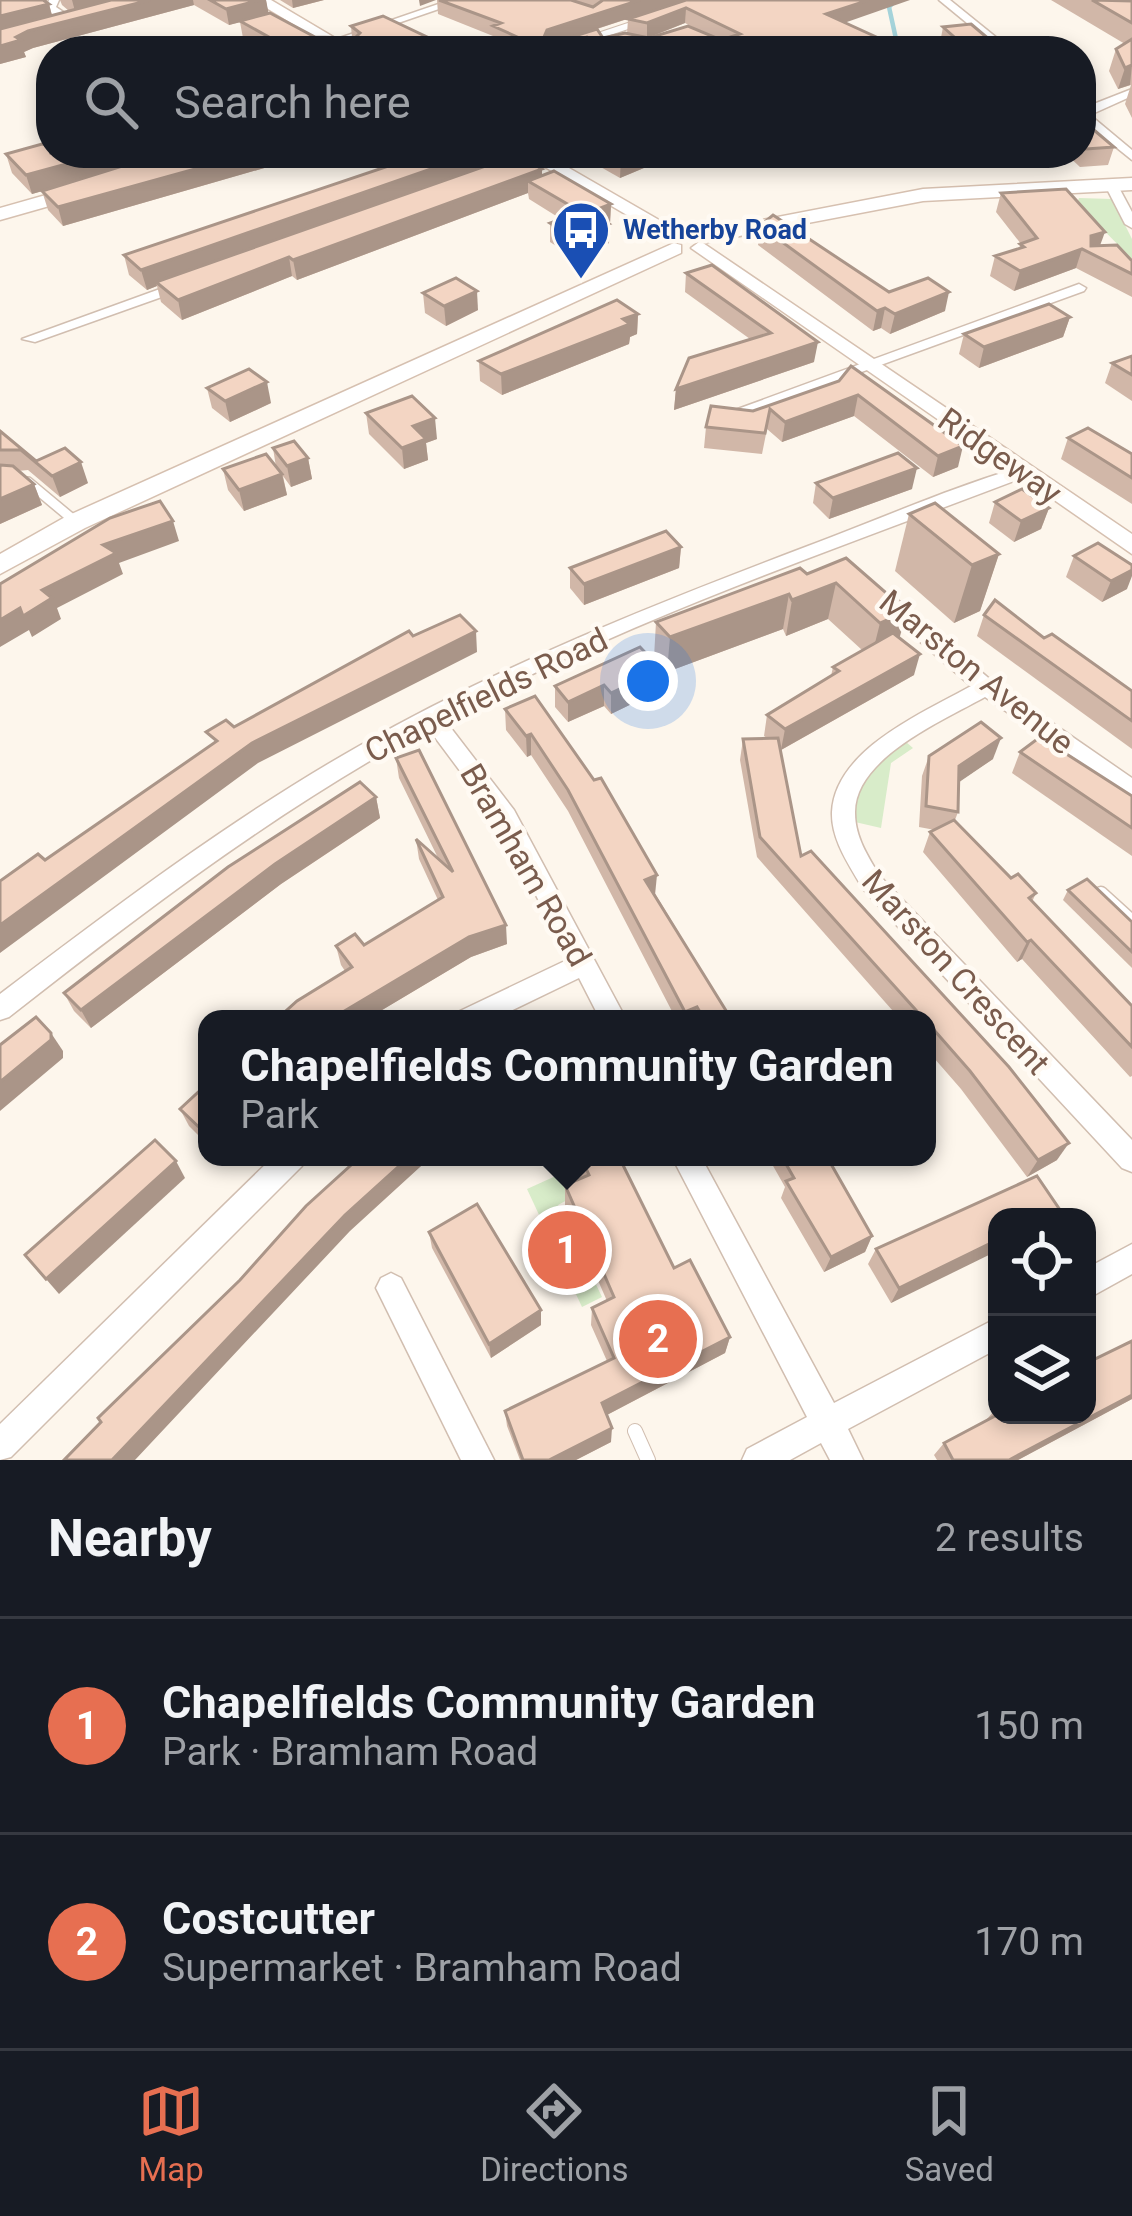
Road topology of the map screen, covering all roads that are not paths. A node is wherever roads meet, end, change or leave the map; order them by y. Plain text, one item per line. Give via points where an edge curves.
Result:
1 (54, 0) edge
2 (260, 0) edge
3 (460, 0) edge
4 (944, 0) edge
5 (93, 16) edge
6 (71, 22) junction
7 (641, 22) edge
8 (49, 28) edge
9 (323, 36) edge
10 (367, 36) edge
11 (598, 36) edge
12 (989, 36) edge
13 (1132, 92) edge
14 (1096, 110) edge
15 (1096, 126) edge
16 (1132, 156) edge
17 (545, 168) edge
18 (108, 184) edge
19 (1122, 185) edge
20 (1061, 190) junction
21 (1076, 206) edge
22 (0, 214) edge
23 (1132, 224) edge
24 (675, 242) junction
25 (701, 243) junction
26 (204, 278) edge
27 (1079, 288) dead end
28 (30, 339) dead end
29 (869, 363) junction
30 (742, 410) edge
31 (1021, 472) junction
32 (9, 475) edge
33 (76, 522) junction
34 (1132, 546) edge
35 (0, 565) edge
36 (875, 591) edge
37 (986, 687) junction
38 (431, 717) junction
39 (1132, 789) edge
40 (1101, 893) edge
41 (1132, 921) edge
42 (584, 964) junction
43 (0, 1009) edge
44 (488, 1010) edge
45 (608, 1010) edge
46 (1132, 1159) edge
47 (283, 1166) edge
48 (691, 1166) edge
49 (1132, 1258) edge
50 (1096, 1279) edge
51 (391, 1288) dead end
52 (988, 1338) edge
53 (828, 1424) junction
54 (635, 1431) dead end
55 (0, 1446) edge
56 (478, 1460) edge
57 (648, 1460) edge
58 (758, 1460) edge
59 (847, 1460) edge

1 - 6 street via 50,8
2 - 9 main road
3 - 10 street
4 - 12 street
5 - 6 street
6 - 8 street
7 - 11 lane
13 - 14 street
15 - 16 street
17 - 24 main road
18 - 22 main road
19 - 20 main road
19 - 23 street
20 - 21 lane
20 - 25 main road via 895,199
24 - 25 main road
24 - 33 main road
25 - 29 main road, Ridgeway
26 - 28 street
27 - 29 street
29 - 30 street
29 - 31 main road, Ridgeway
31 - 34 main road, Ridgeway
31 - 38 street, Chapelfields Road via 836,554 564,652
32 - 33 lane via 24,478
33 - 35 main road
36 - 37 street, Marston Avenue
37 - 39 street, Marston Avenue
37 - 46 street, Marston Crescent via 858,767 842,800 848,843 871,882
38 - 42 street, Bramham Road via 499,805
38 - 43 street, Chapelfields Road via 240,830
40 - 41 lane
42 - 44 street
42 - 45 street, Bramham Road
47 - 55 street
48 - 53 street
49 - 50 street
51 - 56 street
52 - 53 street
53 - 58 street
53 - 59 street
54 - 57 lane

